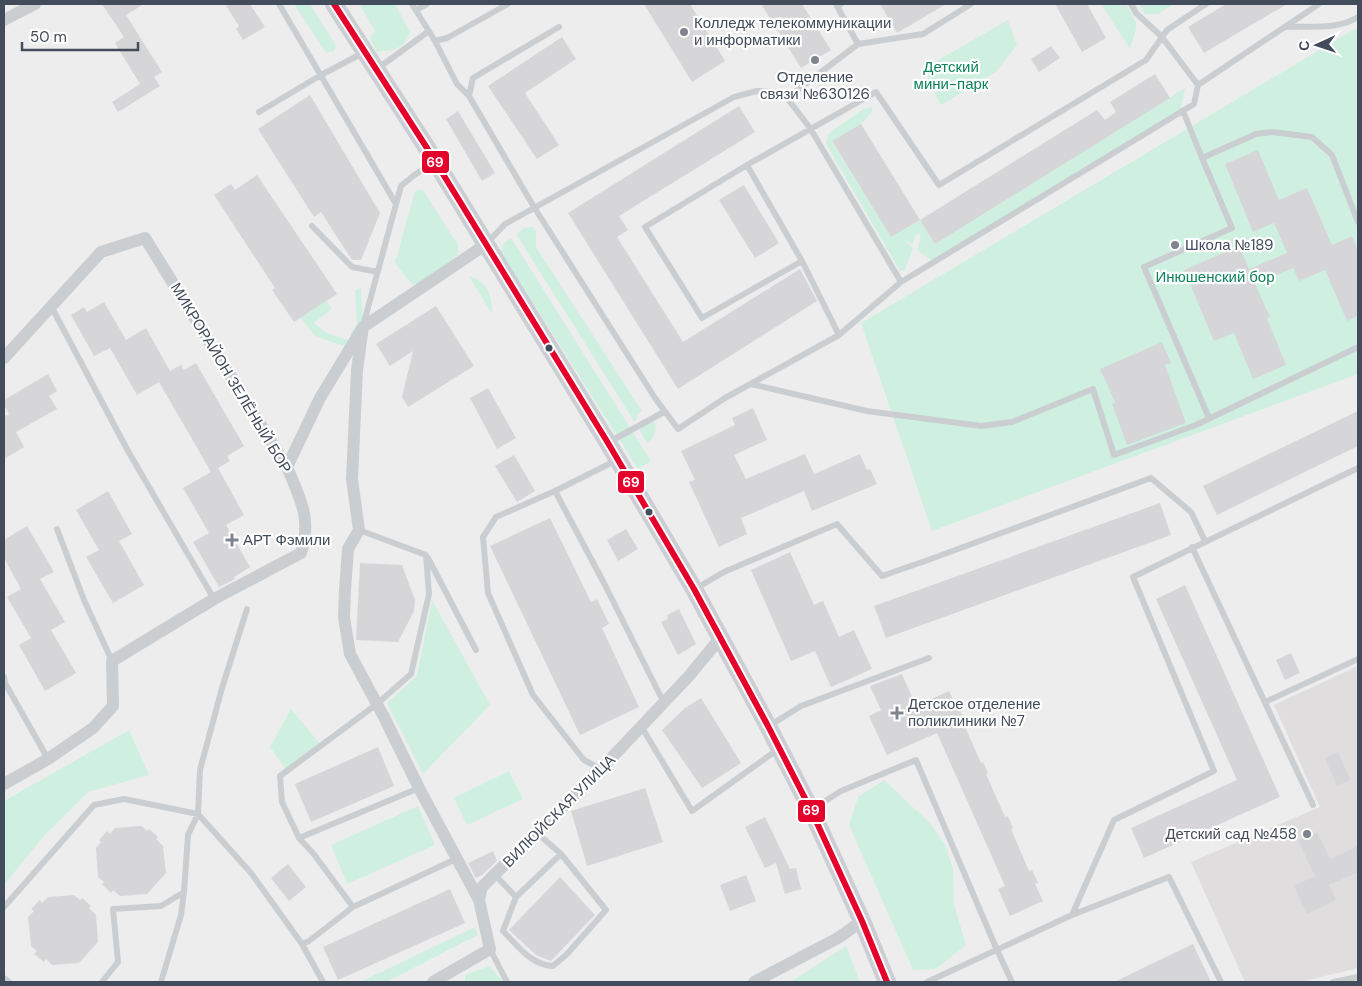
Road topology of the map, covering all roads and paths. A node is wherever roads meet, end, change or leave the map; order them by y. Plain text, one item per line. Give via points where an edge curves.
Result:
1 (35, 4) edge
2 (279, 4) edge
3 (334, 4) edge
4 (427, 4) edge
5 (508, 4) edge
6 (841, 4) edge
7 (971, 4) edge
8 (1131, 4) edge
9 (1206, 4) edge
10 (1319, 4) edge
11 (414, 7) edge
12 (1358, 17) edge
13 (4, 20) edge
14 (559, 26) dead end
15 (1285, 27) junction
16 (429, 31) junction
17 (1162, 37) junction
18 (435, 41) junction
19 (858, 44) junction
20 (365, 52) junction
21 (376, 70) junction
22 (321, 75) junction
23 (1198, 85) junction
24 (469, 96) junction
25 (787, 98) junction
26 (1183, 111) junction
27 (259, 112) dead end
28 (810, 128) junction
29 (1202, 158) junction
30 (435, 162) junction
31 (747, 165) junction
32 (396, 204) junction
33 (534, 207) junction
34 (1358, 222) edge
35 (312, 226) dead end
36 (485, 245) junction
37 (802, 261) junction
38 (378, 272) junction
39 (901, 282) junction
40 (51, 306) junction
41 (363, 327) junction
42 (839, 335) junction
43 (1358, 347) edge
44 (4, 358) edge
45 (751, 384) junction
46 (664, 412) junction
47 (1209, 418) junction
48 (608, 443) junction
49 (618, 460) junction
50 (287, 467) junction
51 (1358, 468) edge
52 (555, 491) junction
53 (57, 529) dead end
54 (359, 530) junction
55 (1205, 541) junction
56 (1192, 548) junction
57 (426, 555) junction
58 (694, 589) junction
59 (214, 599) junction
60 (247, 609) dead end
61 (721, 637) junction
62 (476, 650) dead end
63 (929, 658) dead end
64 (1358, 659) edge
65 (112, 661) junction
66 (4, 677) edge
67 (1265, 702) junction
68 (664, 703) junction
69 (377, 704) junction
70 (641, 726) junction
71 (768, 726) junction
72 (779, 749) junction
73 (48, 760) junction
74 (601, 768) junction
75 (4, 784) edge
76 (419, 788) junction
77 (1313, 805) dead end
78 (811, 810) junction
79 (198, 814) junction
80 (537, 833) junction
81 (299, 838) junction
82 (561, 854) junction
83 (456, 859) junction
84 (495, 875) junction
85 (184, 892) junction
86 (516, 897) junction
87 (479, 900) junction
88 (4, 907) edge
89 (352, 908) junction
90 (1072, 915) junction
91 (862, 922) junction
92 (302, 944) junction
93 (490, 949) junction
94 (997, 950) junction
95 (1358, 977) edge
96 (4, 978) edge
97 (8, 982) edge
98 (102, 982) edge
99 (161, 982) edge
100 (323, 982) edge
101 (434, 982) edge
102 (507, 982) edge
103 (754, 982) edge
104 (887, 982) edge
105 (927, 982) edge
106 (1012, 982) edge
107 (1221, 982) edge
108 (1334, 982) edge

1 - 13 street
2 - 22 lane
3 - 20 main road
4 - 11 lane
5 - 18 lane via 447,38
6 - 19 lane via 837,6
7 - 19 lane via 923,34
8 - 17 lane via 1136,13
9 - 17 lane via 1167,30
10 - 15 lane
11 - 16 lane
12 - 15 lane via 1331,26
14 - 24 lane via 473,78
15 - 23 lane
16 - 18 lane
16 - 21 lane
17 - 23 lane
17 - 28 lane via 1146,60 938,185 876,92
18 - 24 lane via 457,84
19 - 25 lane
20 - 21 main road
20 - 22 lane
21 - 30 main road
22 - 27 lane
22 - 32 lane
23 - 26 lane via 1194,104
24 - 33 lane
25 - 28 lane
25 - 33 lane via 777,92 757,91 734,97
26 - 29 lane
26 - 39 lane
28 - 31 lane
28 - 39 lane
29 - 34 lane via 1256,134 1272,132 1312,137 1332,155
29 - 47 lane via 1232,228 1144,267
30 - 32 lane via 401,186
30 - 36 main road
31 - 37 lane
31 - 37 lane via 645,227 702,318
32 - 38 lane
33 - 36 lane via 505,224
33 - 46 lane
35 - 38 lane via 352,266
36 - 41 street
36 - 48 main road
37 - 42 lane
38 - 41 lane
39 - 42 lane
40 - 44 street, МИКРОРАЙОН ЗЕЛЁНЫЙ БОР
40 - 50 street, МИКРОРАЙОН ЗЕЛЁНЫЙ БОР via 101,252 145,238
40 - 59 lane via 128,451
41 - 50 street via 320,398
41 - 54 street via 357,370 352,479
42 - 45 lane
43 - 47 lane
45 - 46 lane via 678,429
45 - 47 lane via 867,411 981,426 1012,422 1093,389 1114,455
46 - 48 lane
48 - 49 main road
49 - 52 lane
49 - 58 main road
50 - 59 street, МИКРОРАЙОН ЗЕЛЁНЫЙ БОР via 304,512 305,541 301,553
51 - 55 lane
52 - 68 lane
52 - 74 lane via 496,517 483,537 488,593 533,695 584,760
53 - 65 lane
54 - 57 lane
54 - 69 street via 348,549 344,618 350,654
55 - 56 lane
55 - 58 lane via 1191,512 1151,478 882,576 837,524 724,572
56 - 67 lane
56 - 90 lane via 1133,577 1214,771 1114,820
57 - 62 lane
57 - 69 lane via 429,594 411,674
58 - 61 main road
59 - 65 street, МИКРОРАЙОН ЗЕЛЁНЫЙ БОР
60 - 79 lane via 200,770
61 - 68 street, ВИЛЮЙСКАЯ УЛИЦА
61 - 71 main road
63 - 71 lane via 801,706
64 - 67 lane
65 - 73 street via 113,706 93,728
66 - 73 lane
67 - 77 lane
68 - 70 street, ВИЛЮЙСКАЯ УЛИЦА
69 - 76 street
69 - 81 lane via 280,776 282,802
70 - 72 lane via 692,811
70 - 74 street, ВИЛЮЙСКАЯ УЛИЦА
71 - 72 main road
72 - 78 main road
73 - 75 street
74 - 80 street, ВИЛЮЙСКАЯ УЛИЦА
76 - 81 lane
76 - 83 street
78 - 91 main road
78 - 94 lane via 841,791 916,760
79 - 85 lane via 188,835
79 - 88 lane via 124,799 94,806
79 - 92 lane via 251,873
80 - 82 lane
80 - 84 street, ВИЛЮЙСКАЯ УЛИЦА
81 - 89 lane
82 - 86 lane
82 - 86 lane via 606,910 553,966 542,966 528,956 504,931
83 - 87 street
83 - 89 lane
84 - 86 lane
84 - 87 street, ВИЛЮЙСКАЯ УЛИЦА via 482,887
85 - 98 lane via 161,906 113,910 118,962
85 - 99 lane via 181,915
87 - 93 street
89 - 92 lane
90 - 94 lane
90 - 107 lane via 1169,877
91 - 103 street
91 - 104 main road
92 - 100 lane
93 - 101 street
93 - 102 lane
94 - 105 lane
94 - 106 lane
95 - 108 lane
96 - 97 lane

